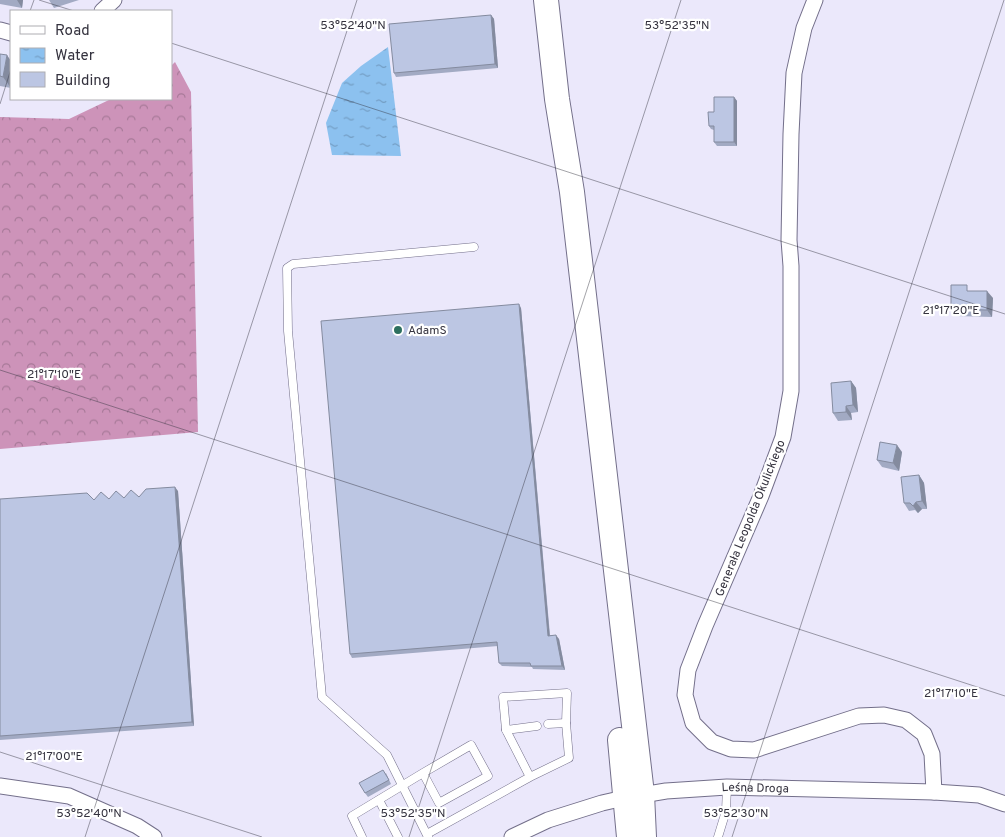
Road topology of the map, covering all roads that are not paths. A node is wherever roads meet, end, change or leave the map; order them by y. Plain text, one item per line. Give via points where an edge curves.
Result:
1 (114, 0) edge
2 (546, 0) edge
3 (814, 0) edge
4 (103, 10) edge
5 (474, 247) dead end
6 (566, 723) junction
7 (548, 724) dead end
8 (537, 726) dead end
9 (506, 730) junction
10 (423, 773) junction
11 (530, 777) junction
12 (403, 785) junction
13 (0, 786) edge
14 (728, 787) junction
15 (934, 792) junction
16 (633, 796) junction
17 (979, 796) junction
18 (1005, 796) edge
19 (379, 800) junction
20 (1005, 804) edge
21 (427, 836) edge
22 (154, 837) edge
23 (362, 837) edge
24 (398, 837) edge
25 (512, 837) edge
26 (629, 837) edge
27 (644, 837) edge
28 (718, 837) edge

1 - 4 street
2 - 16 main road via 557,99 556,193 621,749
3 - 15 street, Generała Leopolda Okulickiego via 794,72 789,240 791,391 783,437 688,670 684,694 693,724 712,742 731,749 754,750 859,716 884,715 906,720 924,734 932,754
5 - 12 lane via 293,264 287,268 288,331 322,697 387,755
6 - 7 lane
6 - 9 lane via 567,692 503,696
6 - 11 lane via 569,758
8 - 9 lane
9 - 11 lane
10 - 10 lane via 471,745 488,776 439,803
10 - 12 lane
11 - 21 lane
12 - 19 lane
12 - 21 lane
13 - 22 street via 69,796 137,826
14 - 15 street, Leśna Droga
14 - 16 street, Leśna Droga via 666,790
14 - 28 lane via 726,811
15 - 17 street, Leśna Droga
16 - 25 street, Leśna Droga via 548,820
16 - 26 main road
16 - 27 main road
17 - 18 street
17 - 20 street, Leśna Droga
19 - 23 lane via 352,816
19 - 24 lane

